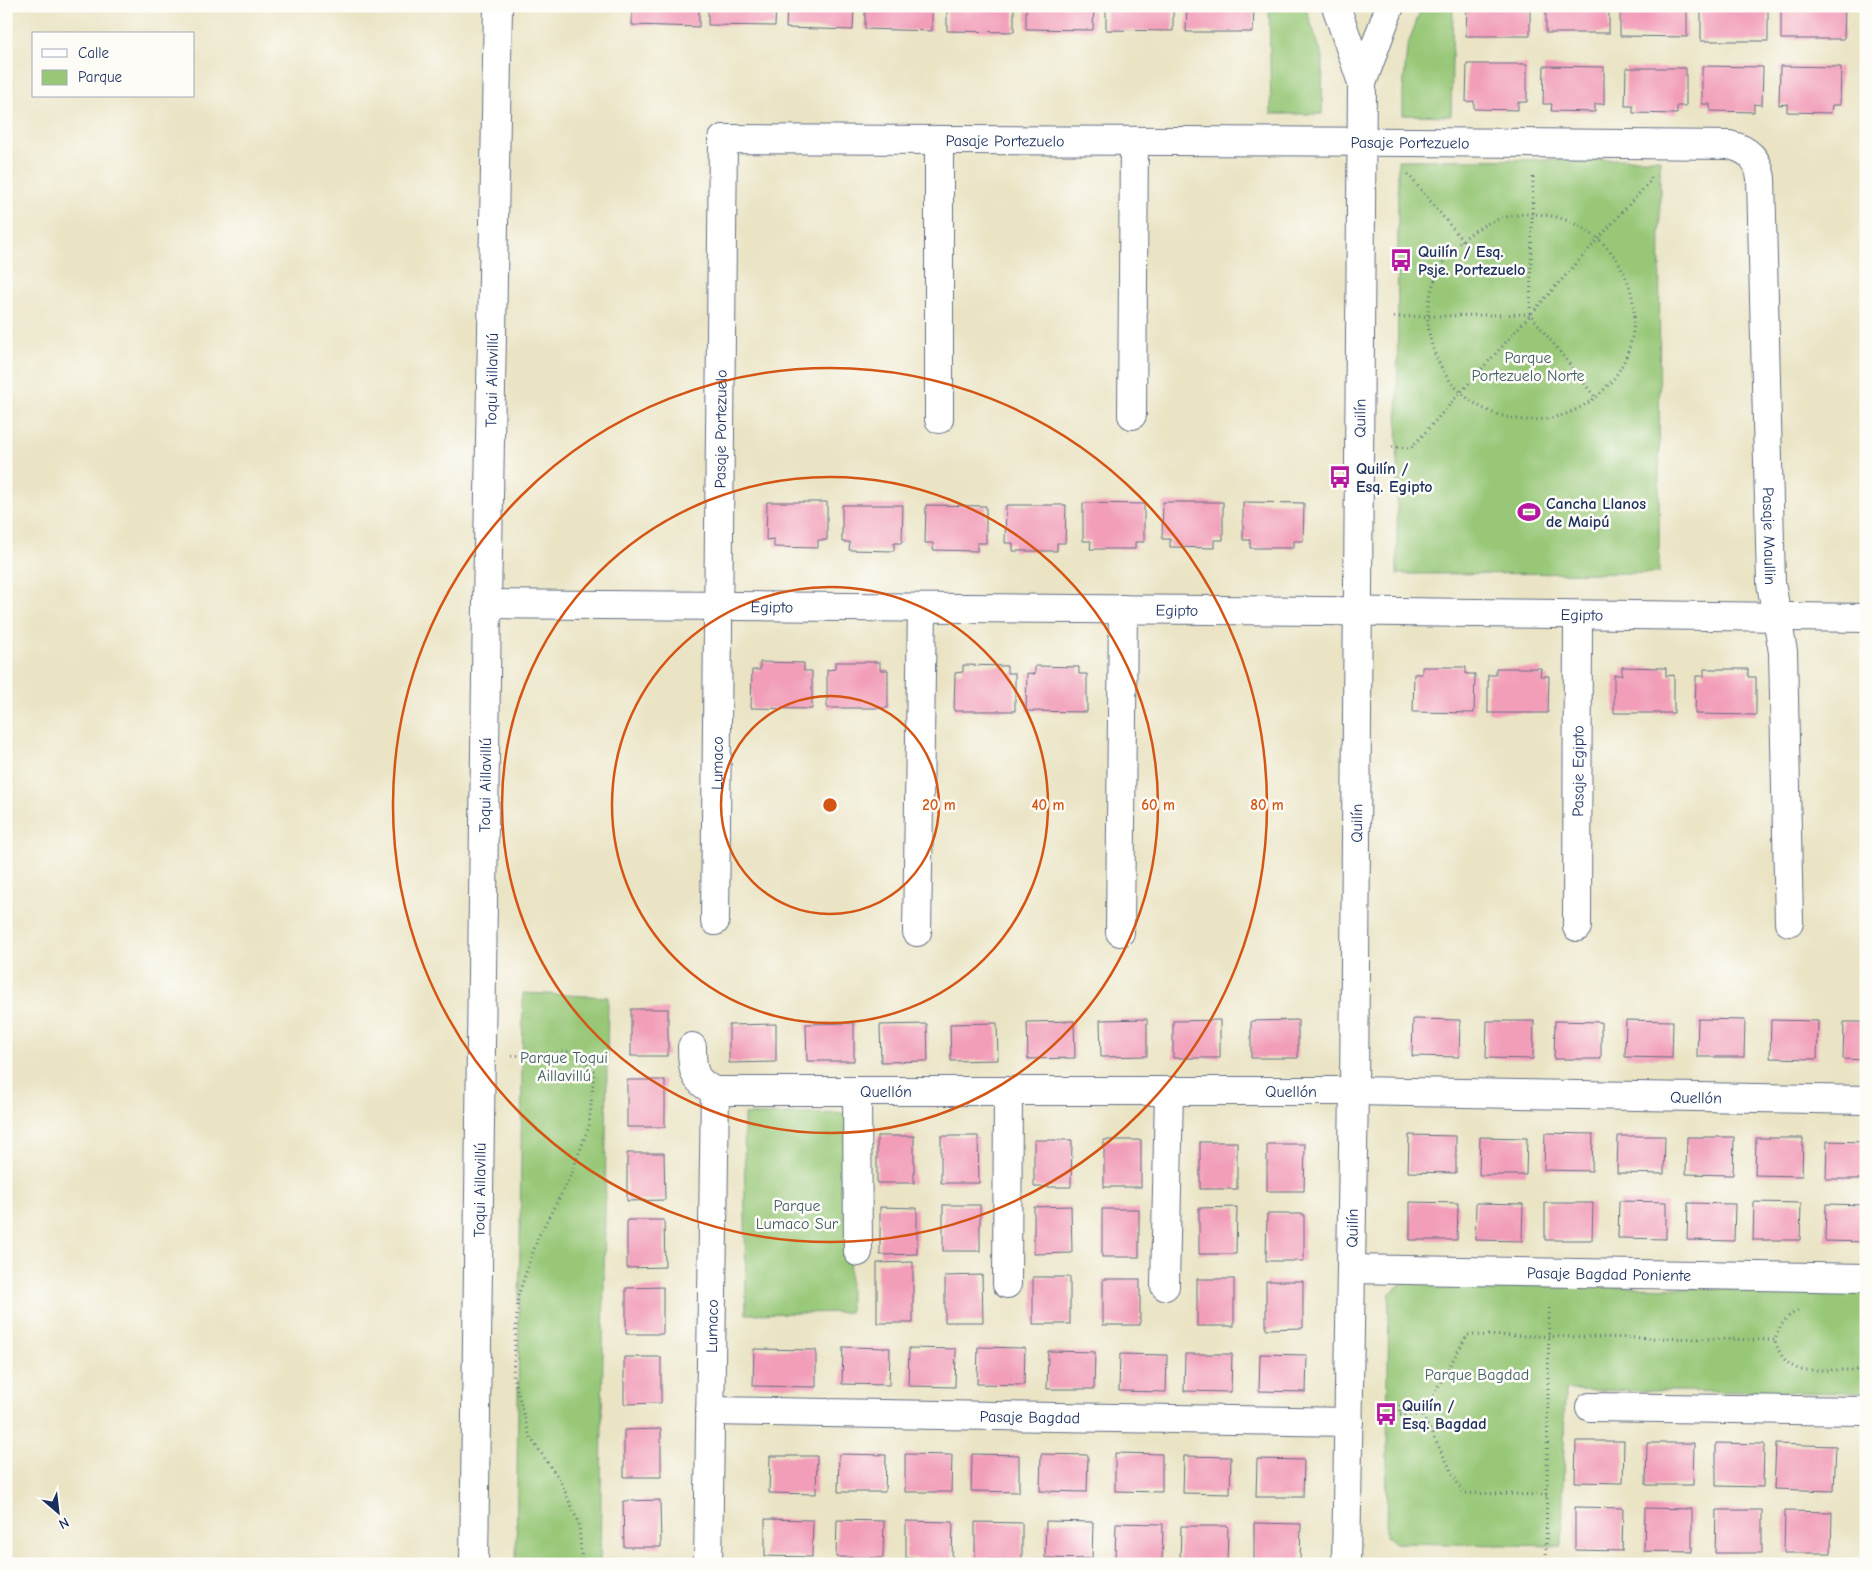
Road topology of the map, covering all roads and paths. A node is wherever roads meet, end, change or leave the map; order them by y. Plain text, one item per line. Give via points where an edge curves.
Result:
1 (498, 6) edge
2 (1336, 6) edge
3 (1390, 6) edge
4 (1362, 83) junction
5 (939, 140) junction
6 (1134, 141) junction
7 (1361, 142) junction
8 (1533, 143) junction
9 (1751, 154) joint
10 (1408, 174) dead end
11 (1651, 180) dead end
12 (1532, 214) junction
13 (1599, 238) junction
14 (1463, 241) junction
15 (1530, 314) junction
16 (1388, 317) dead end
17 (1427, 317) junction
18 (1460, 393) junction
19 (1595, 397) junction
20 (1132, 415) dead end
21 (939, 419) dead end
22 (1386, 447) dead end
23 (487, 604) junction
24 (718, 606) junction
25 (922, 608) junction
26 (1123, 609) junction
27 (1358, 612) junction
28 (1578, 614) junction
29 (1776, 617) junction
30 (1866, 618) edge
31 (715, 921) dead end
32 (1789, 922) dead end
33 (1577, 927) dead end
34 (917, 932) dead end
35 (1120, 932) dead end
36 (692, 1047) dead end
37 (512, 1056) dead end
38 (715, 1090) junction
39 (1008, 1090) junction
40 (857, 1091) junction
41 (1168, 1091) junction
42 (1354, 1091) junction
43 (1866, 1100) edge
44 (858, 1252) dead end
45 (1351, 1269) junction
46 (1550, 1273) junction
47 (1866, 1278) edge
48 (1007, 1284) dead end
49 (1165, 1286) dead end
50 (1800, 1310) dead end
51 (1549, 1336) junction
52 (1774, 1340) junction
53 (1866, 1370) edge
54 (1374, 1404) dead end
55 (1590, 1407) dead end
56 (710, 1411) junction
57 (1866, 1411) edge
58 (1422, 1415) junction
59 (1349, 1422) junction
60 (1547, 1495) junction
61 (474, 1564) edge
62 (582, 1564) edge
63 (708, 1564) edge
64 (1346, 1564) edge
65 (1546, 1564) edge

1 - 23 street, Toqui Aillavillú
2 - 4 street, Quilín
3 - 4 street, Quilín
4 - 7 street, Quilín
5 - 6 street, Pasaje Portezuelo
5 - 21 street
5 - 24 street, Pasaje Portezuelo via 723,139
6 - 7 street, Pasaje Portezuelo
6 - 20 street
7 - 8 street, Pasaje Portezuelo
7 - 27 street, Quilín
8 - 9 street, Pasaje Portezuelo via 1729,145
8 - 12 path
9 - 29 street, Pasaje Maullin via 1757,161 1761,178 1771,583
10 - 14 path
11 - 13 path
12 - 13 path via 1570,220
12 - 14 path via 1504,217 1473,231
12 - 15 path
13 - 15 path
13 - 19 path via 1620,263 1633,294 1635,327 1626,358 1609,386
14 - 17 path via 1448,254 1432,284
15 - 17 path
15 - 18 path
15 - 19 path
16 - 17 path
17 - 18 path via 1430,345 1442,371
18 - 19 path via 1487,412 1519,421 1552,419 1583,407
18 - 22 path via 1410,448
23 - 24 street, Egipto
23 - 61 street, Toqui Aillavillú
24 - 25 street, Egipto
24 - 31 street, Lumaco
25 - 26 street, Egipto
25 - 34 street
26 - 27 street, Egipto
26 - 35 street
27 - 28 street, Egipto
27 - 42 street, Quilín
28 - 29 street, Egipto
28 - 33 street, Pasaje Egipto
29 - 30 street, Egipto
29 - 32 street, Pasaje Maullin via 1782,652
36 - 38 street via 692,1063 698,1079 704,1086
37 - 62 path via 576,1051 594,1072 589,1126 569,1180 538,1235 518,1296 513,1376 530,1437 560,1480 579,1524
38 - 40 street, Quellón
38 - 56 street, Lumaco
39 - 40 street, Quellón
39 - 41 street, Quellón
39 - 48 street
40 - 44 street
41 - 42 street, Quellón
41 - 49 street
42 - 43 street, Quellón
42 - 45 street, Quilín
45 - 46 street, Pasaje Bagdad Poniente
45 - 59 street, Quilín
46 - 47 street, Pasaje Bagdad Poniente
46 - 51 path
50 - 52 path via 1781,1324
51 - 52 path
51 - 58 path via 1467,1335
51 - 60 path
52 - 53 path via 1780,1354 1802,1370
54 - 58 path via 1400,1404 1400,1415
55 - 57 street
56 - 59 street, Pasaje Bagdad
56 - 63 street, Lumaco
58 - 60 path via 1463,1492
59 - 64 street, Quilín
60 - 65 path

